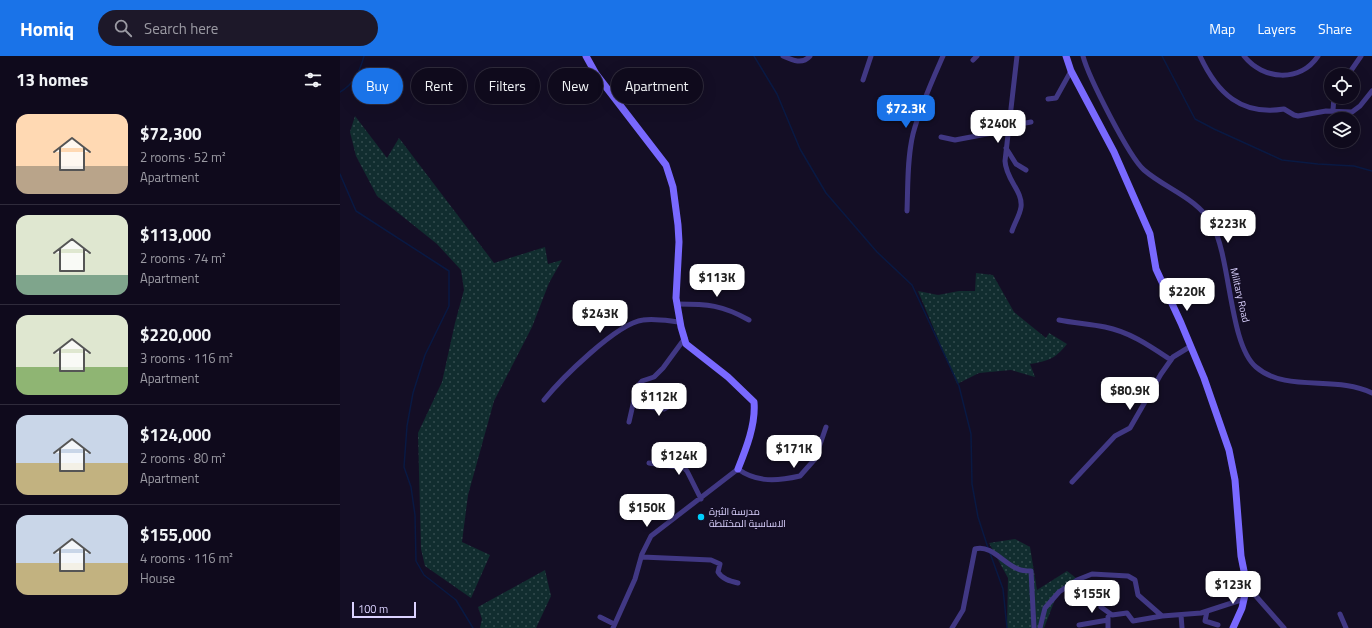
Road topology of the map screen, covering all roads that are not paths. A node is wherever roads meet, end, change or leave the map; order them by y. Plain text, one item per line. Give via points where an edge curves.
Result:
1 (586, 56) edge
2 (783, 56) edge
3 (810, 56) edge
4 (871, 56) edge
5 (943, 56) edge
6 (1017, 56) edge
7 (1066, 56) edge
8 (1083, 56) edge
9 (1200, 56) edge
10 (1244, 56) edge
11 (1318, 56) edge
12 (1361, 56) edge
13 (1353, 68) edge
14 (1072, 71) junction
15 (863, 80) dead end
16 (1372, 91) edge
17 (1048, 99) dead end
18 (1333, 104) edge
19 (1333, 110) junction
20 (1031, 122) dead end
21 (1008, 128) junction
22 (941, 137) dead end
23 (1006, 148) junction
24 (1026, 170) dead end
25 (906, 211) dead end
26 (1012, 231) dead end
27 (677, 304) junction
28 (749, 320) dead end
29 (1059, 320) dead end
30 (680, 322) junction
31 (685, 338) junction
32 (1191, 346) junction
33 (1171, 360) junction
34 (1372, 393) edge
35 (544, 400) dead end
36 (680, 400) dead end
37 (633, 405) junction
38 (630, 422) dead end
39 (826, 427) dead end
40 (649, 463) dead end
41 (738, 469) junction
42 (1072, 482) dead end
43 (701, 499) junction
44 (642, 557) junction
45 (738, 583) dead end
46 (1247, 586) junction
47 (1244, 599) junction
48 (1101, 607) dead end
49 (1207, 611) junction
50 (1109, 614) junction
51 (1340, 614) dead end
52 (1181, 615) junction
53 (1162, 616) junction
54 (600, 617) dead end
55 (1108, 620) junction
56 (1079, 625) dead end
57 (1218, 625) dead end
58 (613, 626) edge
59 (952, 628) edge
60 (1034, 628) edge
61 (1040, 628) edge
62 (1108, 628) edge
63 (1182, 628) edge
64 (1233, 628) edge
65 (1284, 628) edge
66 (1346, 628) edge

1 - 27 street via 596,74 666,165 673,187 679,242
2 - 3 street via 798,62 807,60
4 - 15 street
5 - 25 street via 913,134 908,166
6 - 21 street
7 - 14 street
8 - 34 street, Military Road via 1098,93 1142,168 1199,206 1213,225 1221,249 1242,343 1249,360 1263,372 1279,379 1348,384
9 - 19 street via 1221,90 1241,104 1263,111 1284,109 1294,116
10 - 11 street via 1257,68 1270,74 1286,75 1305,70
12 - 13 street
14 - 17 street via 1056,98
14 - 32 street via 1114,152 1150,234 1156,269
16 - 19 street via 1352,112
18 - 19 street
20 - 21 street
21 - 22 street via 955,140
21 - 23 street
23 - 24 street via 1016,164
23 - 26 street via 1005,169 1019,193 1021,207
27 - 28 street via 705,304 728,309
27 - 30 street
29 - 33 street via 1106,327 1145,343
30 - 31 street
30 - 35 street via 643,320 632,324 585,357
31 - 37 street via 663,368 637,387
31 - 41 street via 686,344 728,377 754,402 755,411 744,456
32 - 33 street
32 - 46 street via 1220,419 1229,450 1235,480 1241,556
33 - 42 street via 1130,428 1115,436
36 - 37 street via 664,409
37 - 38 street
39 - 41 street via 815,459 800,476 773,480 750,478
40 - 43 street via 684,468
41 - 43 street
43 - 44 street via 650,536
44 - 45 street via 711,560 720,564 720,576
44 - 58 street via 635,579
46 - 47 street
46 - 65 street
47 - 49 street
47 - 64 street
48 - 50 street
49 - 52 street
49 - 57 street via 1205,621
50 - 53 street via 1127,613 1133,621
50 - 55 street
51 - 66 street
52 - 53 street
52 - 63 street
53 - 61 street via 1138,595 1135,580 1128,576 1092,574 1059,592 1045,608
54 - 58 street
55 - 56 street
55 - 62 street
59 - 60 street via 963,610 975,549 980,548 989,550 1019,569 1031,571

